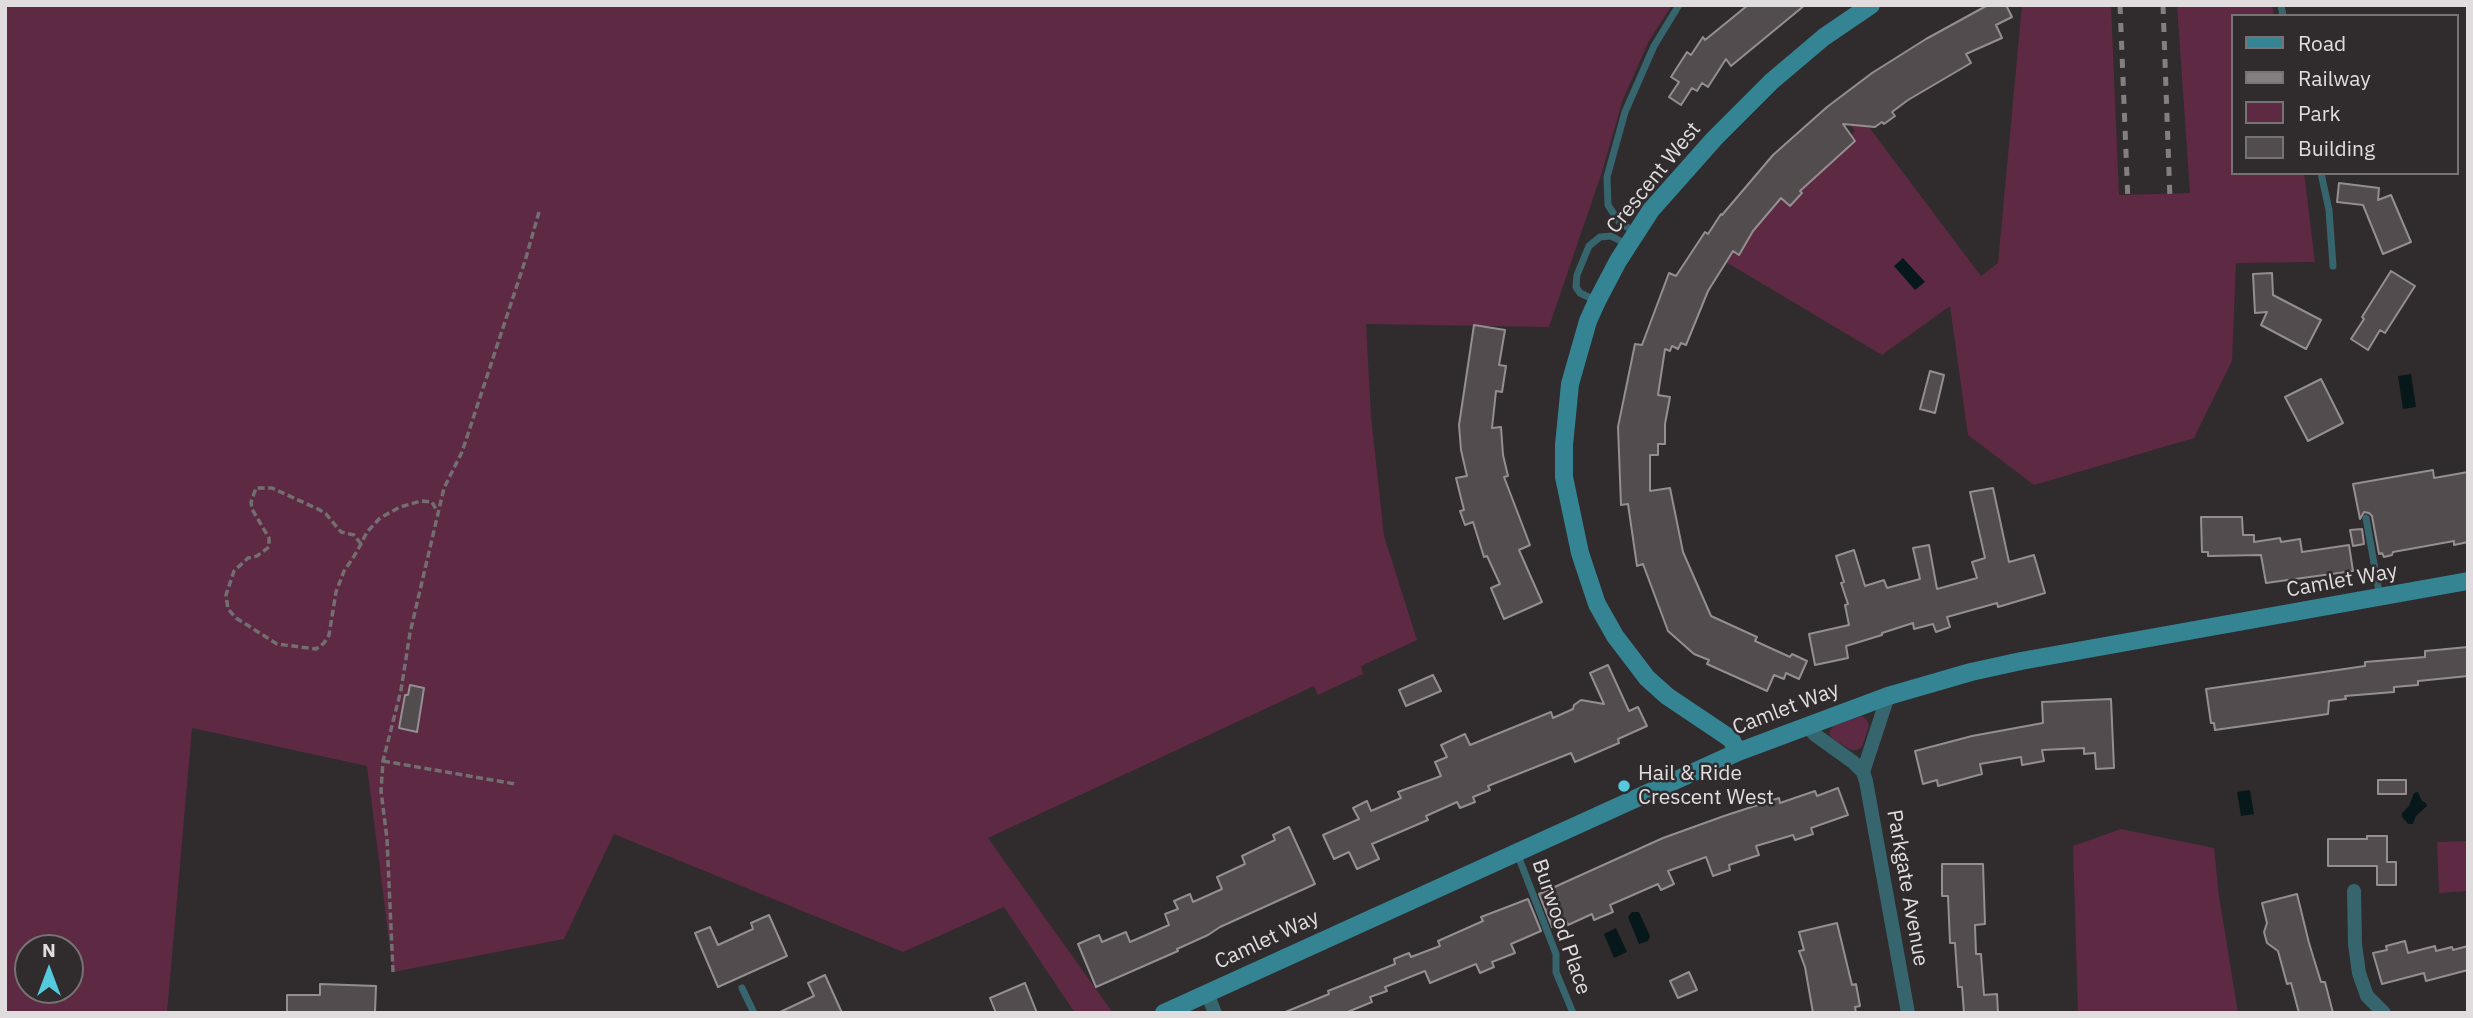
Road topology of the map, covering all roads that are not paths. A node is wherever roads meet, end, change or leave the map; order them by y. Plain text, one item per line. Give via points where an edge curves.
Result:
1 (1679, 5) edge
2 (1871, 5) edge
3 (2321, 175) edge
4 (1632, 239) junction
5 (2333, 266) dead end
6 (1597, 301) junction
7 (2366, 519) dead end
8 (2468, 581) edge
9 (2380, 597) junction
10 (1888, 696) junction
11 (1807, 725) junction
12 (1738, 752) junction
13 (1863, 772) junction
14 (1516, 852) junction
15 (2354, 891) dead end
16 (742, 989) dead end
17 (1207, 993) junction
18 (754, 1013) edge
19 (1164, 1013) edge
20 (1215, 1013) edge
21 (1573, 1013) edge
22 (1908, 1013) edge
23 (2384, 1013) edge

1 - 4 lane via 1654,46 1625,112 1607,177 1608,205
2 - 4 street, Crescent West via 1796,59 1752,99 1677,179
3 - 5 lane
4 - 6 street, Crescent West
4 - 6 lane via 1600,237 1589,246 1576,286
6 - 12 street, Crescent West via 1570,384 1564,445 1570,512 1588,579 1615,636 1647,678 1731,739
7 - 9 lane
8 - 9 street, Camlet Way
9 - 10 street, Camlet Way via 1971,671
10 - 11 street, Camlet Way
10 - 13 street
11 - 12 street, Camlet Way
11 - 13 street
12 - 14 street, Camlet Way
13 - 22 street, Parkgate Avenue
14 - 17 street, Camlet Way
14 - 21 lane, Burwood Place via 1556,954 1556,972
15 - 23 street via 2359,973 2367,996
16 - 18 lane
17 - 19 street, Camlet Way
17 - 20 street

